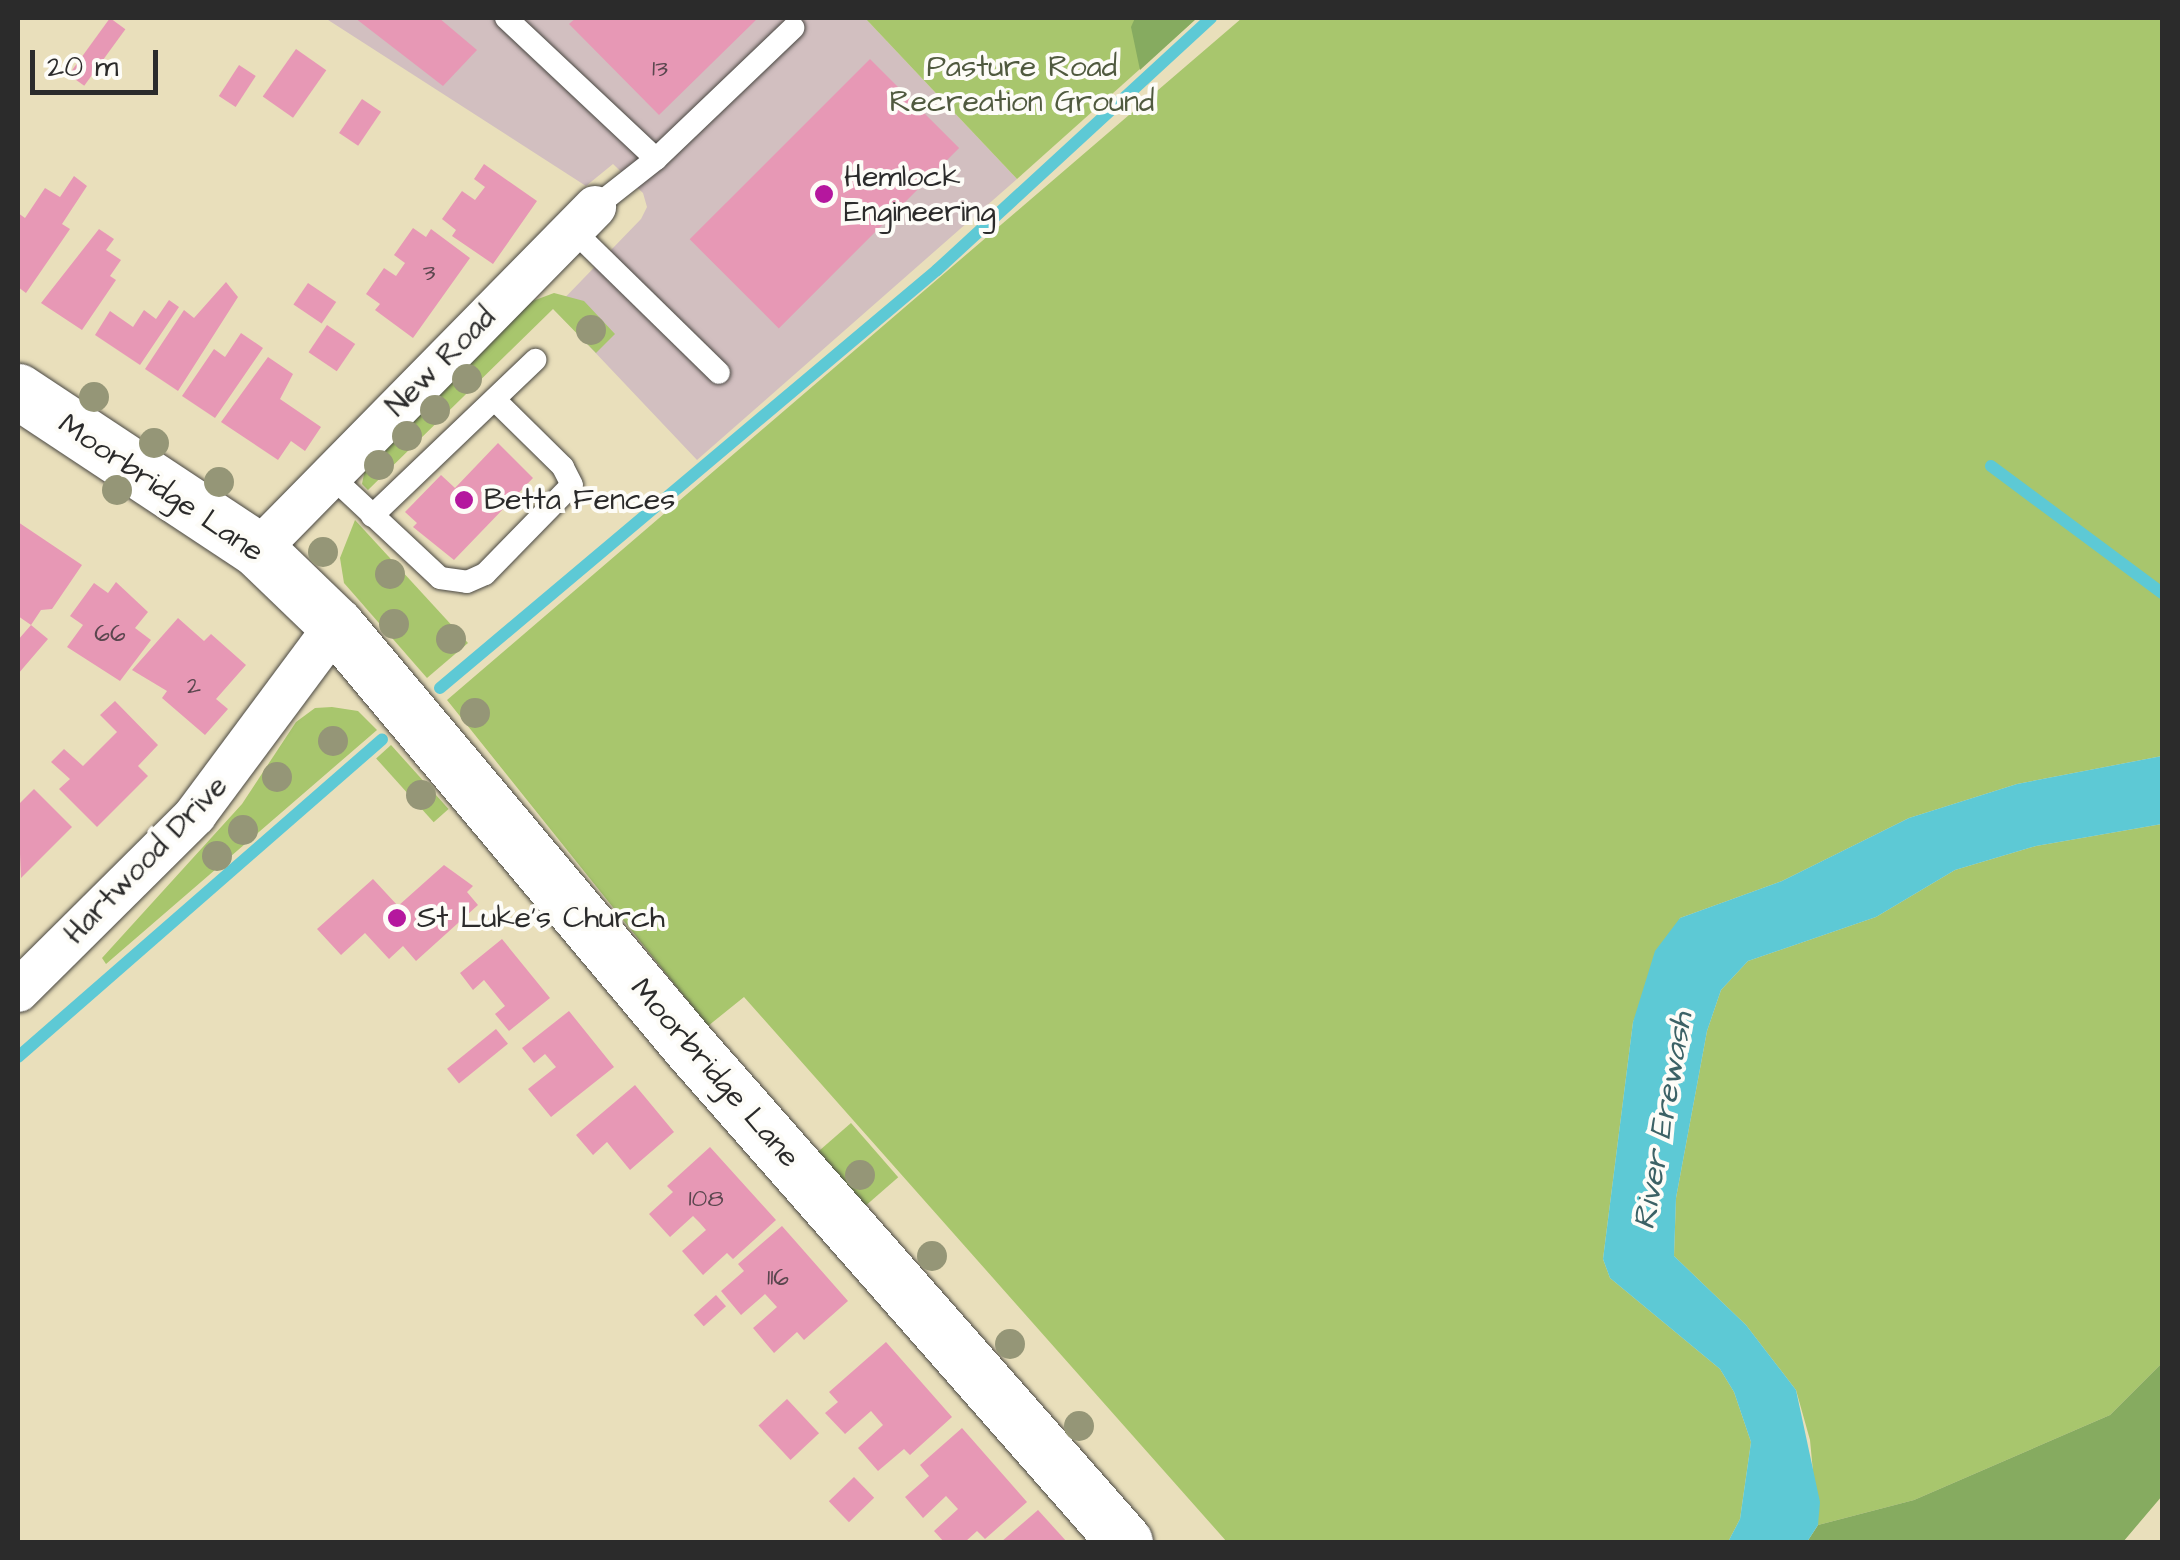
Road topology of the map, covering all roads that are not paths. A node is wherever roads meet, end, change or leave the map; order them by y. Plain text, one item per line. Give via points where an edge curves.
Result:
1 (506, 18) edge
2 (793, 28) dead end
3 (656, 160) junction
4 (584, 219) junction
5 (535, 360) dead end
6 (719, 373) dead end
7 (18, 391) edge
8 (495, 400) junction
9 (329, 474) junction
10 (372, 516) junction
11 (258, 550) junction
12 (336, 625) junction
13 (18, 991) edge
14 (1125, 1542) edge

1 - 3 lane
2 - 3 lane, New Road
3 - 4 lane, New Road
4 - 6 lane
4 - 9 street, New Road
5 - 8 lane
7 - 11 street, Moorbridge Lane
8 - 10 lane
8 - 10 lane via 563,467 572,485 485,574 467,582 440,578
9 - 10 lane
9 - 11 street, New Road
11 - 12 street, Moorbridge Lane
12 - 13 street, Hartwood Drive via 194,815
12 - 14 street, Moorbridge Lane via 689,1046

